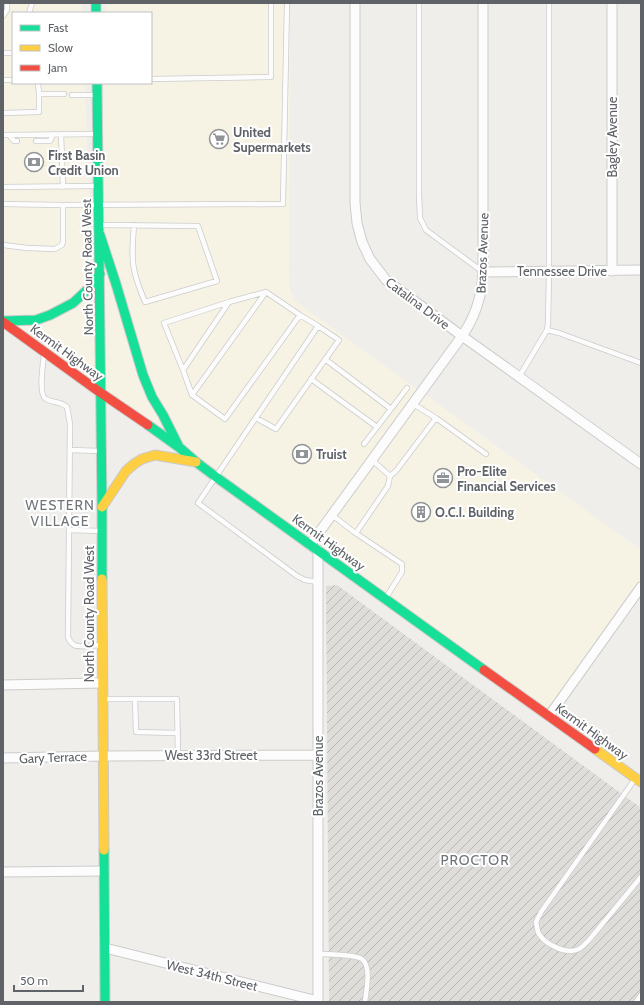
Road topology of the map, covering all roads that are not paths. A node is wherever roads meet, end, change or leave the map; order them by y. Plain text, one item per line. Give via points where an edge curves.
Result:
1 (8, 3) edge
2 (271, 3) edge
3 (287, 3) edge
4 (355, 3) edge
5 (419, 3) edge
6 (483, 3) edge
7 (549, 3) edge
8 (612, 3) edge
9 (3, 16) edge
10 (152, 79) edge
11 (38, 84) edge
12 (97, 84) edge
13 (39, 94) junction
14 (64, 94) dead end
15 (72, 95) dead end
16 (98, 95) junction
17 (3, 113) edge
18 (53, 134) junction
19 (61, 134) junction
20 (98, 134) junction
21 (3, 135) edge
22 (9, 135) junction
23 (16, 141) dead end
24 (36, 141) dead end
25 (99, 186) junction
26 (3, 187) edge
27 (63, 187) junction
28 (3, 204) edge
29 (63, 204) junction
30 (99, 204) junction
31 (99, 225) junction
32 (134, 225) junction
33 (100, 235) junction
34 (3, 245) edge
35 (641, 270) edge
36 (549, 271) junction
37 (612, 271) junction
38 (483, 272) junction
39 (100, 274) junction
40 (266, 292) junction
41 (228, 302) junction
42 (300, 315) junction
43 (3, 321) edge
44 (318, 326) junction
45 (547, 330) junction
46 (462, 336) junction
47 (44, 351) junction
48 (326, 359) junction
49 (641, 363) edge
50 (183, 370) junction
51 (519, 377) junction
52 (311, 379) junction
53 (407, 388) dead end
54 (101, 393) junction
55 (192, 395) junction
56 (413, 404) junction
57 (391, 409) junction
58 (256, 418) junction
59 (436, 418) junction
60 (377, 427) junction
61 (364, 444) dead end
62 (180, 448) junction
63 (70, 450) junction
64 (102, 451) junction
65 (486, 454) dead end
66 (372, 460) junction
67 (196, 462) junction
68 (641, 464) edge
69 (390, 476) junction
70 (216, 477) junction
71 (102, 507) junction
72 (332, 515) junction
73 (69, 530) junction
74 (102, 531) junction
75 (356, 533) junction
76 (314, 547) junction
77 (318, 582) junction
78 (641, 587) edge
79 (386, 599) junction
80 (102, 645) junction
81 (102, 682) junction
82 (3, 685) edge
83 (102, 699) junction
84 (135, 699) junction
85 (549, 716) junction
86 (178, 733) junction
87 (318, 755) junction
88 (103, 756) junction
89 (178, 756) junction
90 (3, 758) edge
91 (638, 780) edge
92 (104, 871) junction
93 (3, 872) edge
94 (641, 877) edge
95 (105, 948) junction
96 (318, 954) junction
97 (641, 995) edge
98 (105, 1002) edge
99 (318, 1002) edge
100 (365, 1002) edge
101 (636, 1002) edge

1 - 9 lane
2 - 10 lane via 271,77
3 - 30 lane via 284,204
4 - 46 street, Catalina Drive via 355,203 362,242 370,259 386,280
5 - 38 lane via 420,218 426,230
6 - 38 street, Brazos Avenue
7 - 36 lane
8 - 37 street, Bagley Avenue
11 - 13 lane
12 - 16 main road, North County Road West
13 - 14 lane
13 - 17 lane via 39,112
15 - 16 lane
16 - 20 main road, North County Road West
18 - 19 lane
18 - 22 lane
18 - 24 lane via 50,141
19 - 20 lane
19 - 27 lane
20 - 25 main road, North County Road West
21 - 22 lane
22 - 23 lane
25 - 27 lane
25 - 30 main road, North County Road West
26 - 27 lane
28 - 29 lane
29 - 30 lane
29 - 34 lane via 62,245 55,249
30 - 31 main road, North County Road West
31 - 32 lane
31 - 33 main road, North County Road West
32 - 32 lane via 198,226 217,281 145,302 134,270
33 - 39 main road, North County Road West
33 - 62 main road via 143,375
35 - 37 street, Tennessee Drive
36 - 37 street, Tennessee Drive
36 - 38 street, Tennessee Drive
36 - 45 lane
38 - 46 street, Brazos Avenue via 481,297 475,314
39 - 43 main road via 73,303 50,315 36,320
39 - 54 main road, North County Road West
40 - 41 lane
40 - 42 lane
40 - 55 lane
41 - 50 lane
41 - 50 lane via 164,323
42 - 44 lane
42 - 55 lane via 225,419
43 - 47 main road, Kermit Highway
44 - 48 lane via 339,340
44 - 58 lane
45 - 49 lane
45 - 51 lane
46 - 51 street, Catalina Drive
46 - 56 street, Brazos Avenue
47 - 54 main road, Kermit Highway
47 - 63 lane via 43,395 47,400 59,402 67,407
48 - 52 lane
48 - 57 lane
50 - 55 lane
51 - 68 street, Catalina Drive
52 - 58 lane via 276,429
52 - 60 lane
53 - 57 lane
54 - 62 main road, Kermit Highway
54 - 64 main road, North County Road West
56 - 59 lane
56 - 66 street, Brazos Avenue
57 - 60 lane
58 - 70 lane
59 - 65 lane
59 - 69 lane
60 - 61 lane
62 - 67 main road, Kermit Highway
63 - 64 lane
63 - 73 lane
64 - 71 main road, North County Road West
66 - 69 lane
66 - 72 street, Brazos Avenue
67 - 70 main road, Kermit Highway
67 - 71 main road via 155,455 142,459 126,471
69 - 75 lane via 388,486
70 - 76 main road, Kermit Highway
70 - 77 lane via 198,503 297,576
71 - 74 main road, North County Road West
72 - 75 lane
72 - 76 street, Brazos Avenue
73 - 74 lane
73 - 80 lane via 68,637 70,642 78,646
74 - 80 main road, North County Road West
75 - 79 lane via 402,564 402,572
76 - 77 street, Brazos Avenue
76 - 79 main road, Kermit Highway
77 - 87 street, Brazos Avenue
78 - 85 street
79 - 85 main road, Kermit Highway
80 - 81 main road, North County Road West
81 - 82 street
81 - 83 main road, North County Road West
83 - 84 lane
83 - 88 main road, North County Road West
84 - 86 lane via 136,732
84 - 86 lane via 177,699
85 - 91 main road, Kermit Highway
86 - 89 lane
87 - 89 street, West 33rd Street
87 - 96 street, Brazos Avenue
88 - 89 street, West 33rd Street
88 - 90 street, Gary Terrace
88 - 92 main road, North County Road West
91 - 94 lane via 541,912 536,922 539,933 556,948 578,949 589,940
92 - 93 street
92 - 95 main road, North County Road West
95 - 98 main road, North County Road West
95 - 99 street, West 34th Street
96 - 99 street, Brazos Avenue
96 - 100 lane via 362,959 368,978
97 - 101 lane

